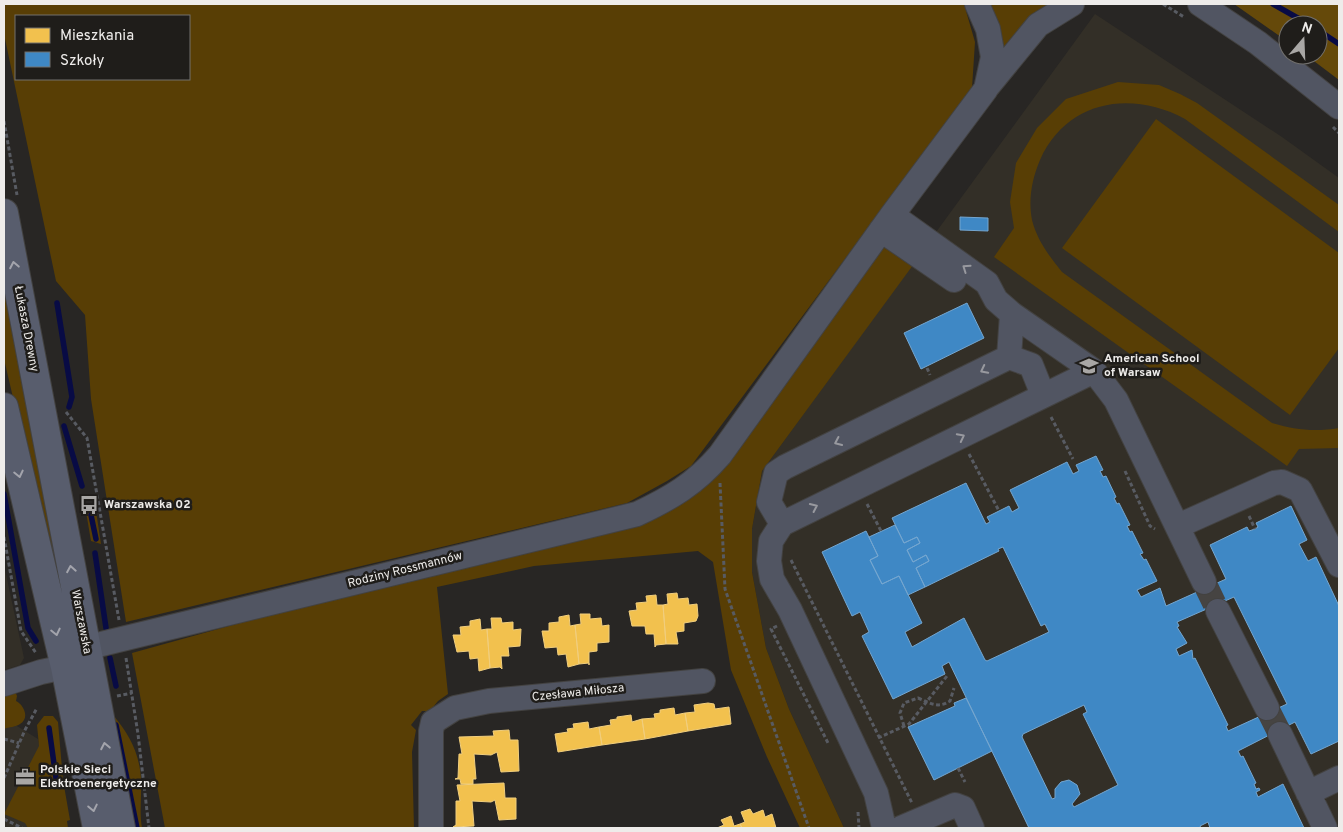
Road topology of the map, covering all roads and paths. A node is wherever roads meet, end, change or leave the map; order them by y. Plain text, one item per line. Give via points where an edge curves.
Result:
1 (976, 4) edge
2 (1072, 4) edge
3 (1200, 4) edge
4 (986, 89) junction
5 (1339, 107) edge
6 (4, 213) edge
7 (886, 222) junction
8 (1004, 307) junction
9 (1020, 361) junction
10 (1094, 371) junction
11 (1043, 395) junction
12 (53, 413) junction
13 (1058, 413) dead end
14 (6, 417) edge
15 (1051, 417) junction
16 (1042, 421) dead end
17 (974, 449) dead end
18 (1073, 459) dead end
19 (712, 464) junction
20 (1123, 466) dead end
21 (864, 497) dead end
22 (999, 511) dead end
23 (782, 524) junction
24 (1168, 528) junction
25 (881, 531) dead end
26 (4, 537) edge
27 (789, 554) dead end
28 (1339, 565) edge
29 (1204, 582) tunnel mouth
30 (1218, 611) tunnel mouth
31 (122, 640) junction
32 (85, 648) junction
33 (53, 670) junction
34 (947, 676) dead end
35 (703, 681) dead end
36 (4, 684) edge
37 (954, 688) dead end
38 (132, 694) junction
39 (116, 702) dead end
40 (926, 702) junction
41 (37, 708) dead end
42 (1267, 708) tunnel mouth
43 (904, 726) junction
44 (1280, 734) tunnel mouth
45 (878, 738) junction
46 (4, 740) edge
47 (19, 743) junction
48 (958, 768) dead end
49 (4, 778) edge
50 (1339, 778) edge
51 (965, 782) junction
52 (956, 787) dead end
53 (969, 790) dead end
54 (1308, 793) junction
55 (856, 805) dead end
56 (920, 805) dead end
57 (4, 820) edge
58 (22, 828) edge
59 (97, 828) edge
60 (121, 828) edge
61 (149, 828) edge
62 (431, 828) edge
63 (810, 828) edge
64 (859, 828) edge
65 (884, 828) edge
66 (901, 828) edge
67 (972, 828) edge
68 (1325, 828) edge

1 - 4 street via 988,29 993,57
2 - 4 street, Rodziny Rossmannów via 1038,25
3 - 5 street via 1258,43
4 - 7 street, Rodziny Rossmannów
12 -> 6 main road, Łukasza Drewny
7 - 8 street via 987,283
7 - 19 street, Rodziny Rossmannów
8 - 9 street
8 - 10 street
9 - 11 street
9 -> 23 street via 776,473 769,502
10 - 11 street
10 - 24 street via 1116,400
23 -> 11 street
12 - 31 path via 87,438
32 -> 12 main road, Warszawska
13 - 15 path
14 -> 33 main road, Warszawska
15 - 16 path
15 - 18 path
17 - 22 path via 966,450
19 - 31 street, Rodziny Rossmannów via 672,498 637,514
19 - 63 path via 721,488 725,589
20 - 24 path via 1150,526
21 - 25 path
23 - 65 street via 771,541 769,561 772,579 790,610 876,793
24 - 28 street via 1282,482 1300,490
24 - 29 street
26 - 33 path via 21,631
27 - 45 path
30 - 42 street
31 - 32 street, Rodziny Rossmannów
31 - 38 path
60 -> 32 main road, Warszawska
33 - 36 street
33 -> 59 main road, Warszawska
34 - 40 path
35 - 62 street, Czesława Miłosza via 489,701 455,708 433,722 431,731
37 - 40 path via 946,704 936,706
38 - 39 path via 115,696
38 - 61 path
40 - 43 path
40 - 43 path via 918,698 904,703 900,713
41 - 47 path
43 - 45 path
44 - 54 street
45 - 56 path via 906,796 912,803
46 - 47 path
47 - 49 path
48 - 51 path
50 - 54 street
51 - 52 path
51 - 53 path
54 - 68 street
55 - 64 path
57 - 58 path
66 - 67 street via 955,805 963,808

